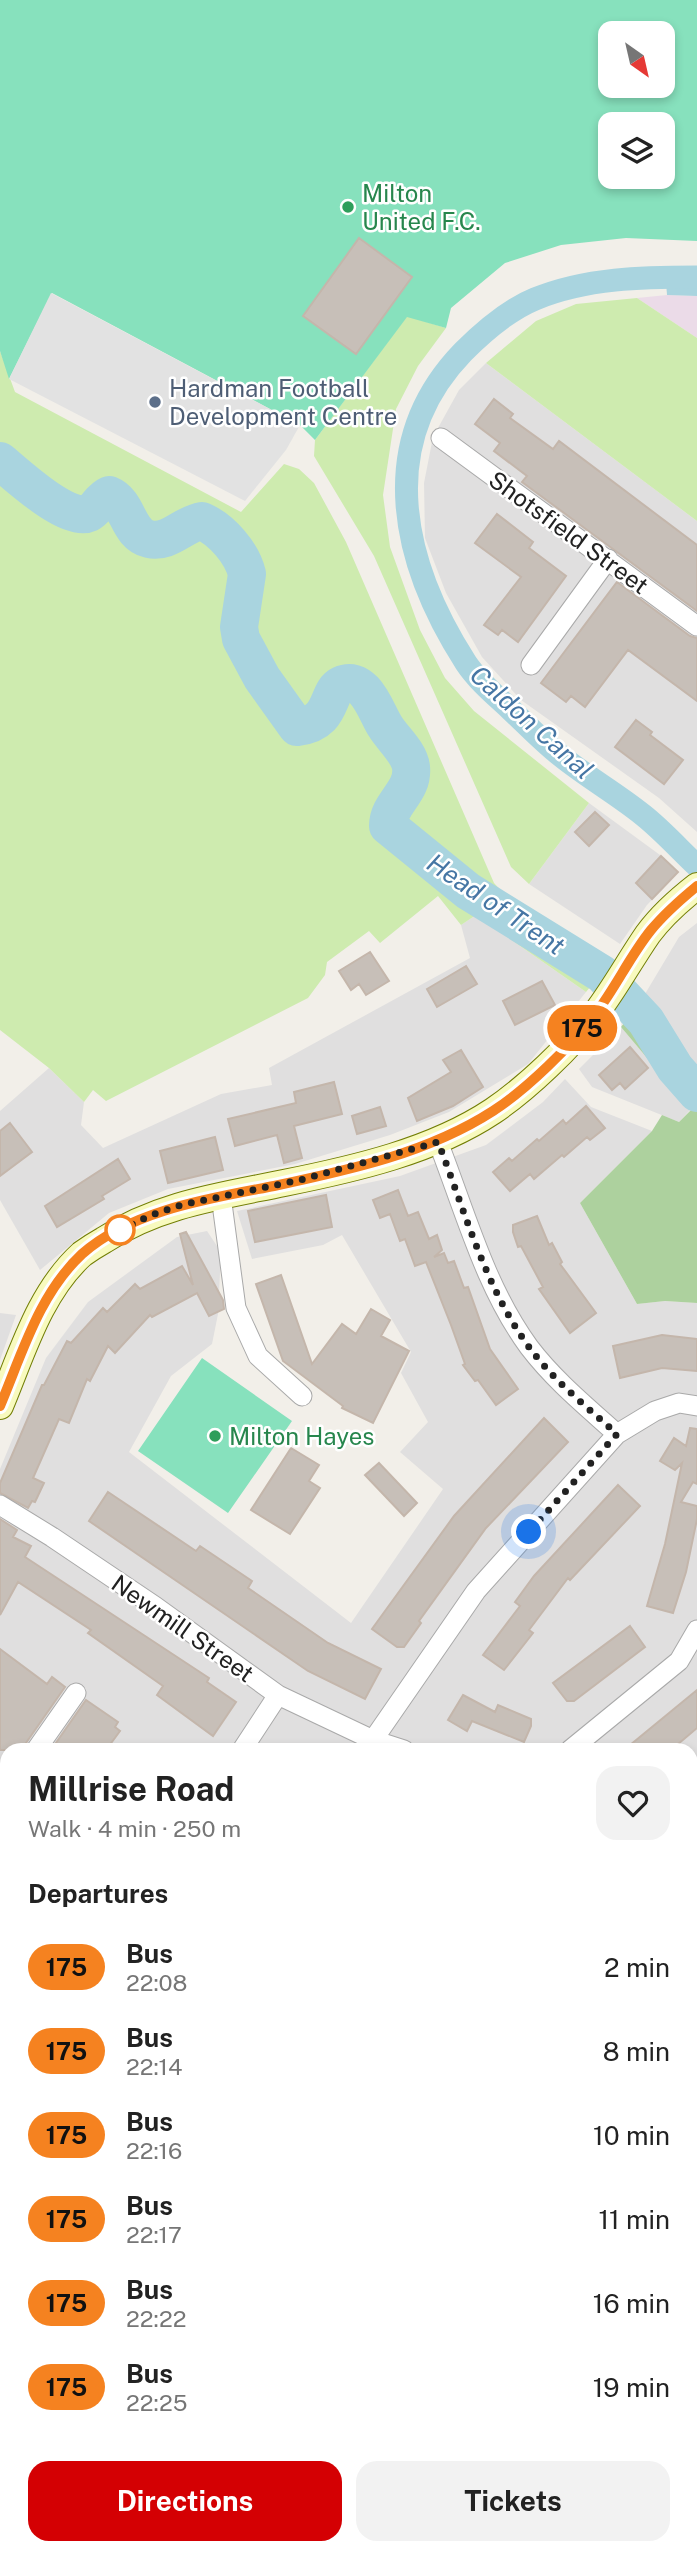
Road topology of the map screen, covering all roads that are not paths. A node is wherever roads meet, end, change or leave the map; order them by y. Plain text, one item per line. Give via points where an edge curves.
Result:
1 (441, 438) dead end
2 (608, 559) junction
3 (697, 626) edge
4 (531, 664) dead end
5 (697, 886) edge
6 (438, 1142) junction
7 (221, 1196) junction
8 (302, 1396) dead end
9 (0, 1406) edge
10 (697, 1406) edge
11 (617, 1434) junction
12 (0, 1504) edge
13 (697, 1630) edge
14 (76, 1693) dead end
15 (278, 1695) junction
16 (373, 1740) junction
17 (41, 1743) edge
18 (247, 1743) edge
19 (382, 1743) edge
20 (579, 1743) edge

1 - 2 street, Shotsfield Street
2 - 3 street, Shotsfield Street
2 - 4 street
5 - 6 street via 650,932 594,1016 529,1083 496,1109
6 - 7 street via 300,1180
6 - 11 street via 497,1298 530,1348
7 - 8 street via 236,1308 258,1356
7 - 9 street via 149,1216 83,1254 49,1295
10 - 11 street via 680,1403 655,1410
11 - 16 street via 476,1591
12 - 15 street, Newmill Street
13 - 20 street via 679,1661
14 - 17 street
15 - 16 street, Newmill Street
15 - 18 street
16 - 19 street, Newmill Street

